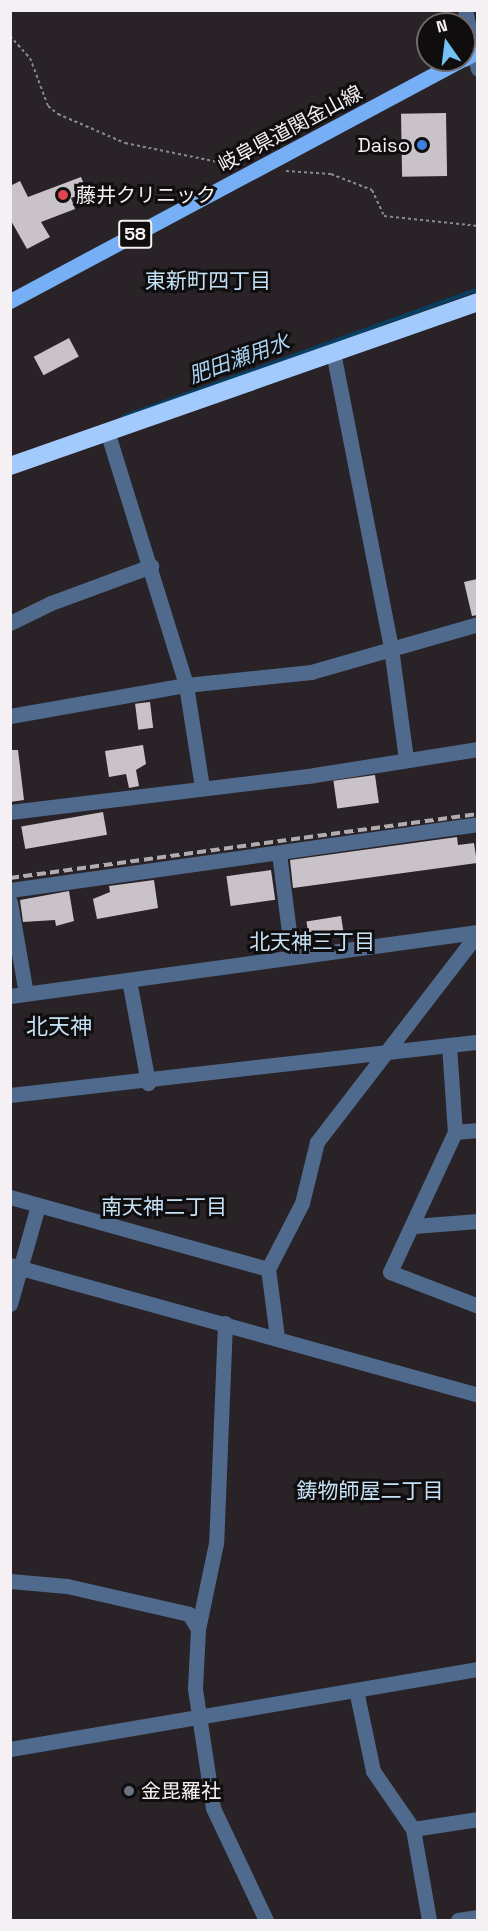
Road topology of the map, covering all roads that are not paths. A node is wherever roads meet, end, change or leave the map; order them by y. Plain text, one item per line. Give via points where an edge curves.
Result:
1 (444, 72) edge
2 (10, 301) edge
3 (477, 302) edge
4 (333, 352) junction
5 (107, 431) junction
6 (10, 466) edge
7 (151, 566) junction
8 (10, 623) edge
9 (477, 624) edge
10 (391, 648) junction
11 (186, 685) junction
12 (10, 716) edge
13 (477, 749) edge
14 (406, 759) junction
15 (202, 787) junction
16 (10, 812) edge
17 (477, 824) edge
18 (279, 853) junction
19 (10, 890) edge
20 (10, 902) edge
21 (477, 932) edge
22 (292, 956) junction
23 (129, 980) junction
24 (18, 995) edge
25 (477, 1042) edge
26 (449, 1045) junction
27 (381, 1055) junction
28 (148, 1083) junction
29 (10, 1095) edge
30 (477, 1130) edge
31 (455, 1132) junction
32 (10, 1197) edge
33 (38, 1206) junction
34 (477, 1221) edge
35 (414, 1226) junction
36 (15, 1266) edge
37 (268, 1269) junction
38 (10, 1304) edge
39 (477, 1306) edge
40 (225, 1323) junction
41 (277, 1337) junction
42 (477, 1395) edge
43 (10, 1581) edge
44 (198, 1629) junction
45 (477, 1669) edge
46 (356, 1690) junction
47 (197, 1717) junction
48 (10, 1749) edge
49 (477, 1819) edge
50 (413, 1829) junction
51 (477, 1917) edge
52 (266, 1920) edge
53 (429, 1920) edge
54 (458, 1920) edge

1 - 2 main road, 岐阜県道関金山線 / 58
3 - 4 highway
4 - 5 highway
4 - 10 street
5 - 6 highway
5 - 7 street
7 - 8 street via 51,603
7 - 11 street
9 - 10 street
10 - 11 street via 311,672
10 - 14 street
11 - 12 street
11 - 15 street
13 - 14 street
14 - 15 street via 314,776
15 - 16 street
17 - 18 street
18 - 19 street
18 - 22 street
20 - 24 street
21 - 22 street
21 - 27 street
22 - 23 street
23 - 24 street
23 - 28 street
25 - 26 street
26 - 27 street
26 - 31 street
27 - 28 street
27 - 37 street via 317,1142 302,1203
28 - 29 street
30 - 31 street
31 - 35 street
32 - 33 street
33 - 36 street
33 - 37 street
34 - 35 street
35 - 39 street via 390,1272
36 - 38 street
36 - 40 street
37 - 41 street
40 - 41 street
40 - 44 street via 216,1543
41 - 42 street
43 - 44 street via 67,1586 189,1614
44 - 47 street
45 - 46 street
46 - 47 street
46 - 50 street via 373,1770
47 - 48 street
47 - 52 street via 213,1808
49 - 50 street
50 - 53 street
51 - 54 street

